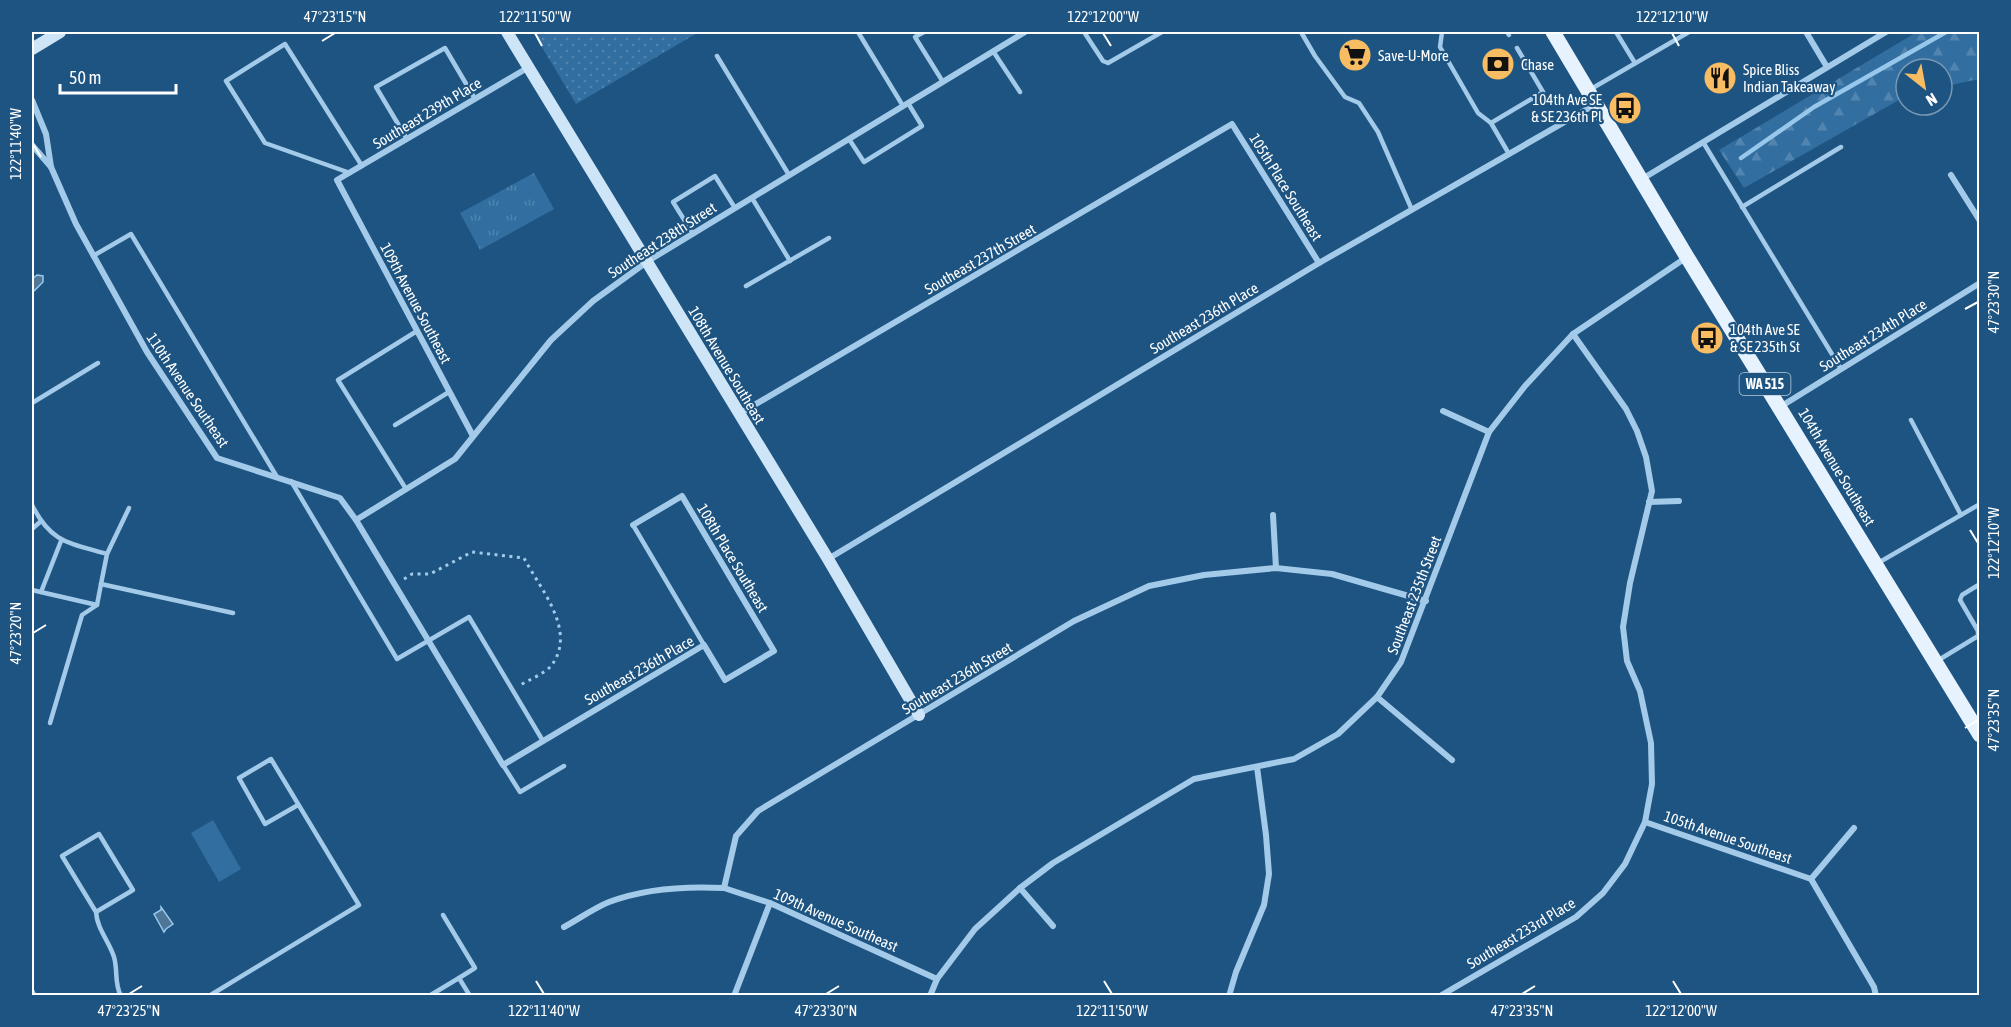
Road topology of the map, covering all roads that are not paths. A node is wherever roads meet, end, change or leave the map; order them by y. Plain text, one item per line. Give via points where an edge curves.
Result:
1 (60, 32) edge
2 (507, 32) edge
3 (858, 32) edge
4 (924, 32) edge
5 (1025, 32) edge
6 (1084, 32) edge
7 (1162, 32) edge
8 (1301, 32) edge
9 (1449, 32) edge
10 (1552, 32) edge
11 (1616, 32) edge
12 (1689, 32) edge
13 (1806, 32) edge
14 (1886, 32) edge
15 (1442, 34) edge
16 (1517, 48) dead end
17 (32, 49) edge
18 (993, 51) junction
19 (717, 56) dead end
20 (1635, 63) junction
21 (529, 67) junction
22 (1827, 67) junction
23 (943, 81) junction
24 (1020, 92) dead end
25 (1592, 97) junction
26 (475, 99) junction
27 (32, 100) edge
28 (905, 104) junction
29 (1491, 123) junction
30 (1232, 124) joint
31 (849, 138) junction
32 (407, 139) junction
33 (1703, 142) junction
34 (32, 145) edge
35 (1841, 147) dead end
36 (1509, 154) junction
37 (362, 166) junction
38 (51, 167) junction
39 (350, 173) junction
40 (789, 175) junction
41 (1951, 175) dead end
42 (1641, 179) junction
43 (337, 180) joint
44 (752, 198) junction
45 (1742, 207) junction
46 (735, 208) junction
47 (1412, 210) junction
48 (1978, 217) edge
49 (693, 234) junction
50 (828, 238) dead end
51 (93, 256) junction
52 (1687, 257) junction
53 (648, 261) junction
54 (790, 261) junction
55 (1319, 263) junction
56 (1980, 283) edge
57 (746, 286) dead end
58 (417, 331) junction
59 (1573, 334) junction
60 (98, 363) dead end
61 (1841, 369) junction
62 (449, 392) junction
63 (32, 403) edge
64 (1780, 408) junction
65 (1443, 411) dead end
66 (739, 414) junction
67 (1911, 420) dead end
68 (395, 425) dead end
69 (1489, 432) junction
70 (473, 436) junction
71 (277, 477) junction
72 (291, 481) junction
73 (406, 489) junction
74 (1679, 501) dead end
75 (1650, 502) junction
76 (1980, 504) edge
77 (32, 506) edge
78 (129, 508) dead end
79 (1274, 515) dead end
80 (1961, 515) junction
81 (356, 520) junction
82 (40, 522) junction
83 (633, 525) joint
84 (32, 529) edge
85 (61, 541) junction
86 (107, 554) junction
87 (828, 559) junction
88 (1876, 565) junction
89 (1276, 568) junction
90 (101, 584) junction
91 (1980, 584) edge
92 (32, 590) edge
93 (41, 592) junction
94 (1426, 600) junction
95 (98, 605) junction
96 (232, 613) dead end
97 (428, 640) junction
98 (704, 645) junction
99 (774, 651) joint
100 (1935, 662) junction
101 (1377, 697) junction
102 (919, 715) junction
103 (50, 723) dead end
104 (1980, 735) edge
105 (543, 741) junction
106 (1452, 760) dead end
107 (503, 765) junction
108 (564, 766) dead end
109 (1257, 767) junction
110 (298, 805) junction
111 (1645, 822) junction
112 (1854, 828) dead end
113 (1811, 879) junction
114 (724, 888) junction
115 (1020, 888) junction
116 (770, 903) junction
117 (96, 912) junction
118 (443, 915) dead end
119 (1053, 926) dead end
120 (564, 927) dead end
121 (459, 978) junction
122 (937, 979) junction
123 (121, 996) edge
124 (209, 996) edge
125 (429, 996) edge
126 (470, 996) edge
127 (734, 996) edge
128 (930, 996) edge
129 (1230, 996) edge
130 (1440, 996) edge
131 (1876, 996) edge

1 - 17 street
2 - 21 street, 108th Avenue Southeast
3 - 28 lane
4 - 23 lane via 915,37
5 - 18 street, Southeast 238th Street
6 - 7 lane via 1108,63
8 - 47 lane via 1345,97 1359,104 1378,132
9 - 15 lane
10 - 25 main road, 104th Avenue Southeast / WA 515
11 - 20 lane
12 - 20 lane
13 - 22 street
14 - 22 street
15 - 29 lane via 1440,47 1478,113
16 - 29 lane via 1543,92
18 - 23 street, Southeast 238th Street
18 - 24 lane
19 - 40 lane
20 - 25 lane
21 - 26 street, Southeast 239th Place
21 - 53 street, 108th Avenue Southeast
22 - 33 street
23 - 28 street, Southeast 238th Street
25 - 36 street, Southeast 236th Place
25 - 42 main road, 104th Avenue Southeast / WA 515
26 - 32 street, Southeast 239th Place
26 - 32 lane via 445,48 376,87
27 - 38 street, 110th Avenue Southeast via 46,134
28 - 31 street, Southeast 238th Street
28 - 31 lane via 922,126 864,162
29 - 36 lane
30 - 55 street, 105th Place Southeast
30 - 66 street, Southeast 237th Street
31 - 40 street, Southeast 238th Street
32 - 37 street, Southeast 239th Place
33 - 42 street
33 - 45 lane
34 - 38 street, 110th Avenue Southeast
35 - 45 lane
36 - 47 street, Southeast 236th Place
37 - 39 street, Southeast 239th Place
37 - 39 lane via 285,44 226,81 265,143
38 - 51 street, 110th Avenue Southeast
39 - 43 street, Southeast 239th Place
40 - 44 street, Southeast 238th Street
41 - 48 street
42 - 52 main road, 104th Avenue Southeast / WA 515
43 - 58 street, 109th Avenue Southeast
44 - 46 street, Southeast 238th Street
44 - 54 lane
45 - 61 lane
46 - 49 street, Southeast 238th Street
46 - 49 lane via 715,176 673,202
47 - 55 street, Southeast 236th Place
49 - 53 street, Southeast 238th Street
50 - 54 lane
51 - 71 street, 110th Avenue Southeast via 147,352 218,458
51 - 71 lane via 131,234
52 - 59 street, Southeast 235th Street
52 - 64 main road, 104th Avenue Southeast / WA 515
53 - 66 street, 108th Avenue Southeast
53 - 70 street, Southeast 238th Street via 593,301 551,340
54 - 57 lane
55 - 87 street, Southeast 236th Place
56 - 61 street, Southeast 234th Place
58 - 62 street, 109th Avenue Southeast
58 - 73 lane via 338,380
59 - 69 street, Southeast 235th Street
59 - 75 street, 105th Avenue Southeast via 1637,431 1646,458
60 - 63 lane
61 - 64 street, Southeast 234th Place
62 - 68 lane
62 - 70 street, 109th Avenue Southeast
64 - 88 main road, 104th Avenue Southeast / WA 515
65 - 69 street
66 - 87 street, 108th Avenue Southeast
67 - 80 lane
69 - 94 street, Southeast 235th Street
70 - 73 street, Southeast 238th Street via 454,459
71 - 72 street, 110th Avenue Southeast
72 - 81 street, 110th Avenue Southeast via 340,498
72 - 97 lane via 397,659
73 - 81 street, Southeast 238th Street
74 - 75 street
75 - 111 street, 105th Avenue Southeast via 1623,627 1628,661 1640,691 1651,744 1652,784
76 - 80 lane
77 - 82 lane
78 - 86 lane
79 - 89 street
80 - 88 lane
81 - 97 street, 110th Avenue Southeast
82 - 84 lane
82 - 85 lane
83 - 98 lane
83 - 99 street, 108th Place Southeast via 682,496
85 - 86 lane
85 - 93 lane
86 - 90 lane
87 - 102 street, 108th Avenue Southeast
88 - 100 main road, 104th Avenue Southeast / WA 515
89 - 94 street, Southeast 236th Street via 1332,574
89 - 102 street, Southeast 236th Street via 1204,574 1149,586 1074,621
90 - 95 lane
90 - 96 lane
91 - 100 lane via 1962,594 1960,600 1978,636
92 - 93 lane
93 - 95 lane
94 - 101 street, Southeast 235th Street via 1401,662
95 - 103 lane via 82,615
97 - 105 lane via 469,617
97 - 107 street, 110th Avenue Southeast
98 - 99 street, Southeast 236th Place via 725,680
98 - 105 street, Southeast 236th Place
100 - 104 main road, 104th Avenue Southeast / WA 515
101 - 106 street
101 - 109 street, Southeast 235th Street via 1338,734 1294,759
102 - 114 street, Southeast 236th Street via 758,812 736,836
105 - 107 street, Southeast 236th Place
107 - 108 lane via 520,792
109 - 115 street, Southeast 235th Street via 1194,779 1053,863
109 - 129 street via 1269,874 1264,905
110 - 110 lane via 271,759 239,778 265,824
110 - 124 lane via 359,904
111 - 113 street, 105th Avenue Southeast
111 - 130 street, Southeast 233rd Place via 1625,864 1603,893 1576,917
112 - 113 street
113 - 131 street
114 - 116 street, 109th Avenue Southeast
114 - 120 street via 686,886 642,893 608,903
115 - 119 street
115 - 122 street, Southeast 235th Street via 975,929
116 - 122 street, 109th Avenue Southeast
116 - 127 street
117 - 117 lane via 62,856 99,834 132,890
117 - 123 lane via 115,958
118 - 121 lane via 475,968
121 - 125 lane
121 - 126 lane
122 - 128 street, Southeast 235th Street

